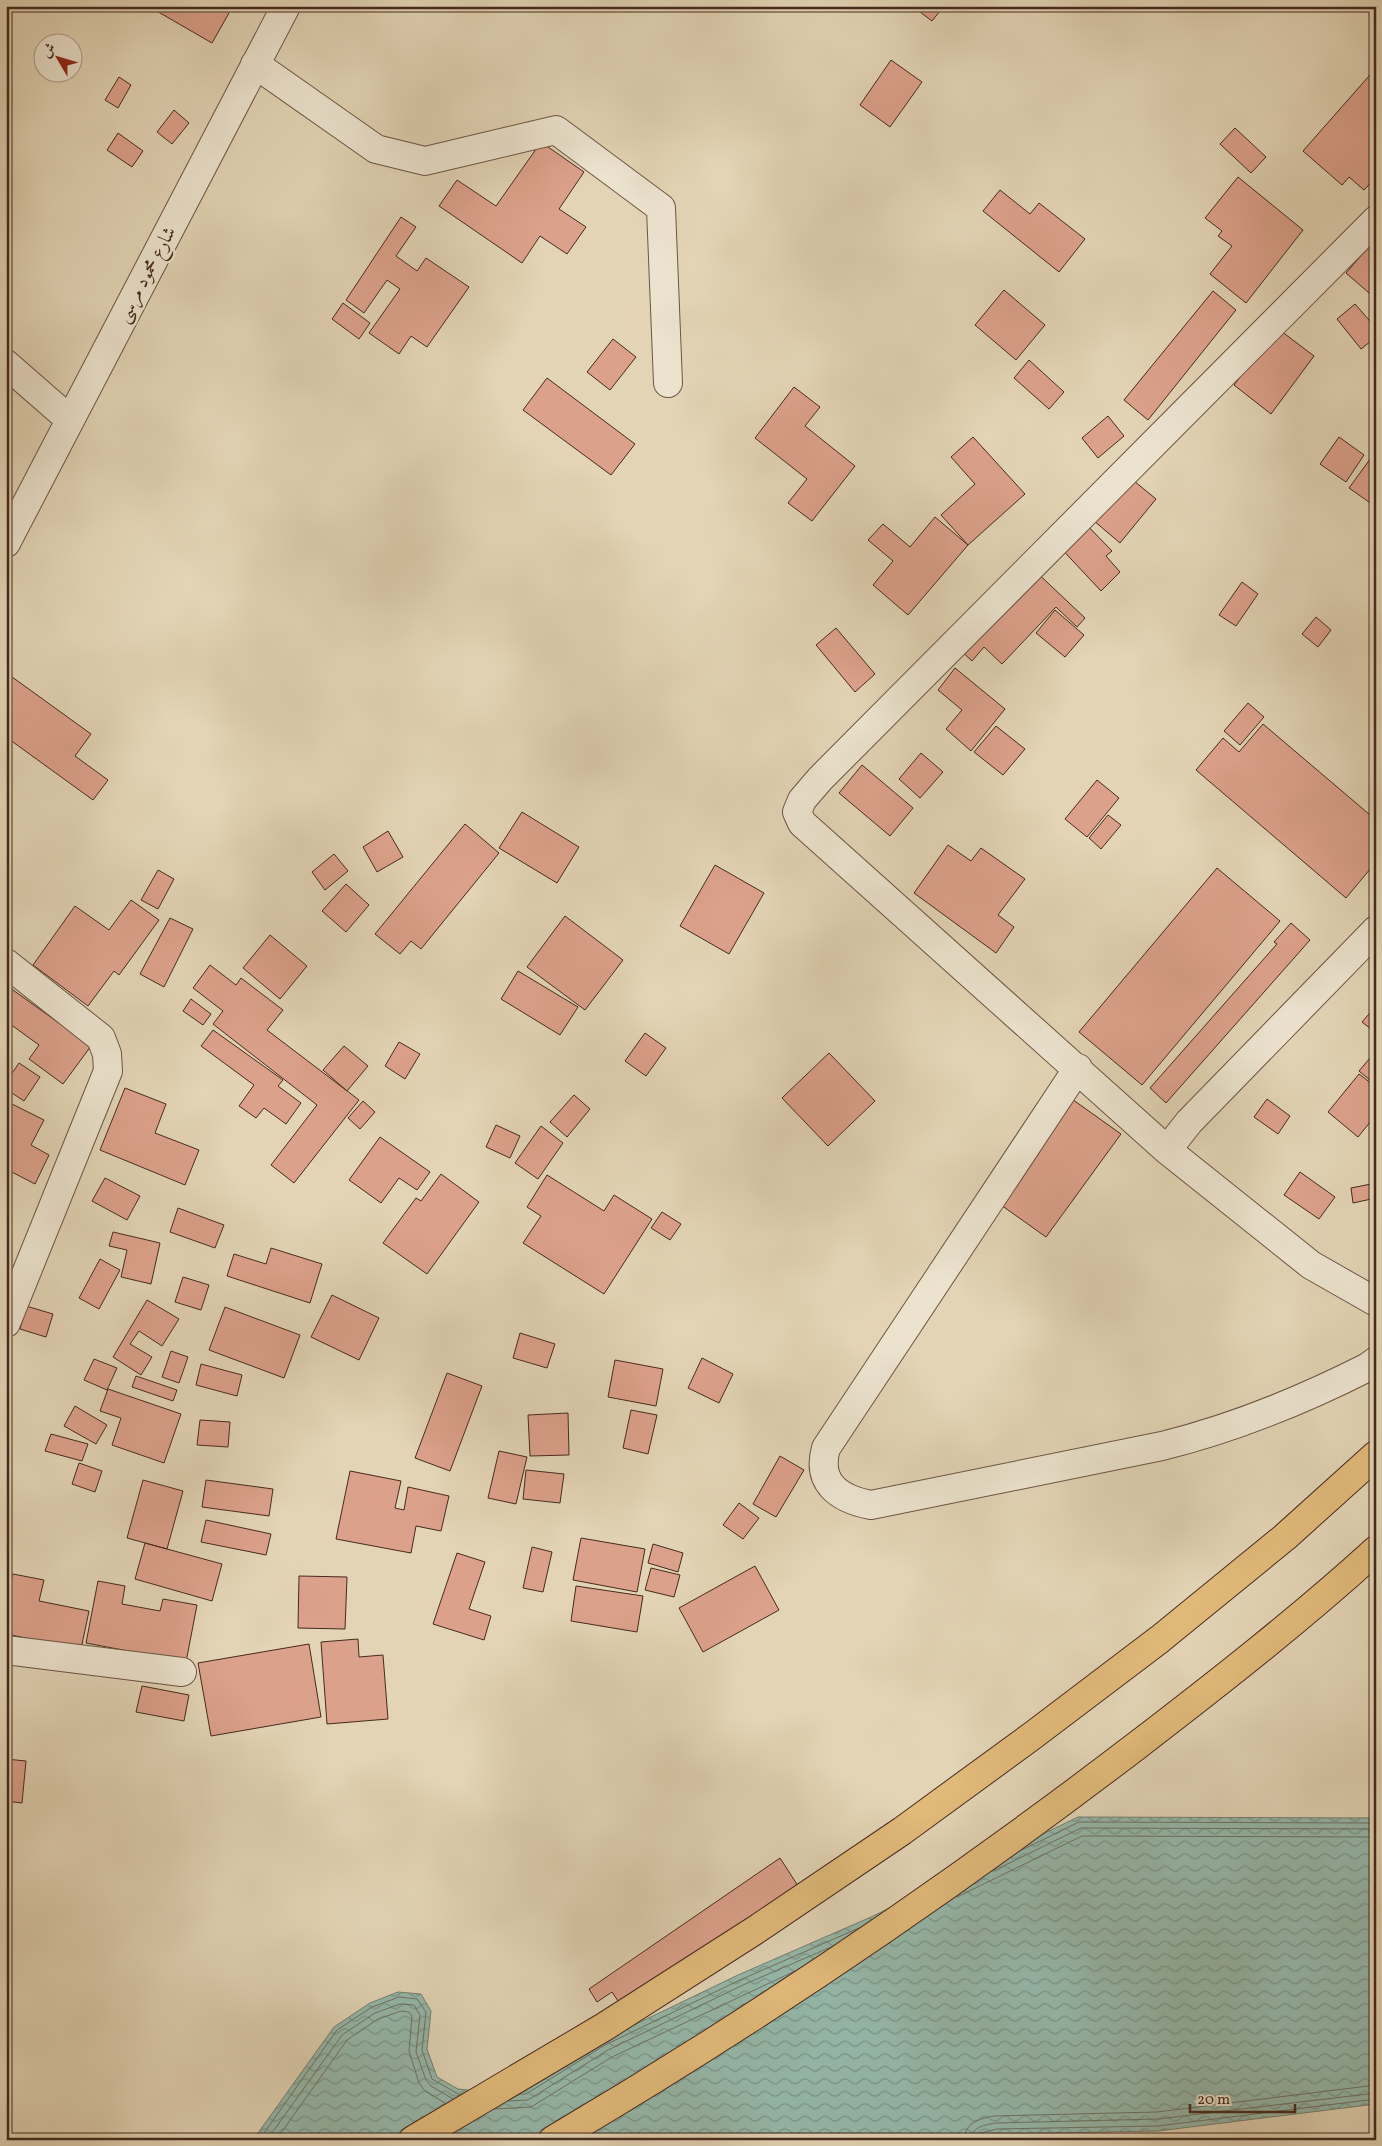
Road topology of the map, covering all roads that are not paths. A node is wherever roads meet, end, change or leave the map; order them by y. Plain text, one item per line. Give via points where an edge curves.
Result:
1 (286, 6) edge
2 (256, 64) junction
3 (1376, 220) edge
4 (6, 364) edge
5 (668, 383) dead end
6 (69, 419) junction
7 (6, 543) edge
8 (1376, 930) edge
9 (6, 963) edge
10 (1078, 1068) junction
11 (1167, 1150) junction
12 (1376, 1302) edge
13 (6, 1323) edge
14 (1376, 1361) edge
15 (1376, 1455) edge
16 (1376, 1550) edge
17 (6, 1650) edge
18 (182, 1672) dead end
19 (413, 2140) edge
20 (553, 2140) edge

1 - 2 street, شارع محمود مرسى
2 - 5 street via 376,150 425,161 556,130 661,208
2 - 6 street, شارع محمود مرسى
3 - 10 street via 820,779 802,800 797,812 802,823
4 - 6 street
6 - 7 street, شارع محمود مرسى
8 - 11 street via 1189,1122
9 - 13 street via 101,1038 108,1054 108,1071
10 - 11 street
10 - 14 street via 826,1448 824,1472 836,1491 850,1500 871,1505 1162,1446 1251,1420 1311,1396
11 - 12 street via 1311,1266
15 - 19 main road via 1285,1538 1160,1639 902,1831 612,2022
16 - 20 main road via 1330,1592 1202,1696 940,1890 791,1992
17 - 18 street

